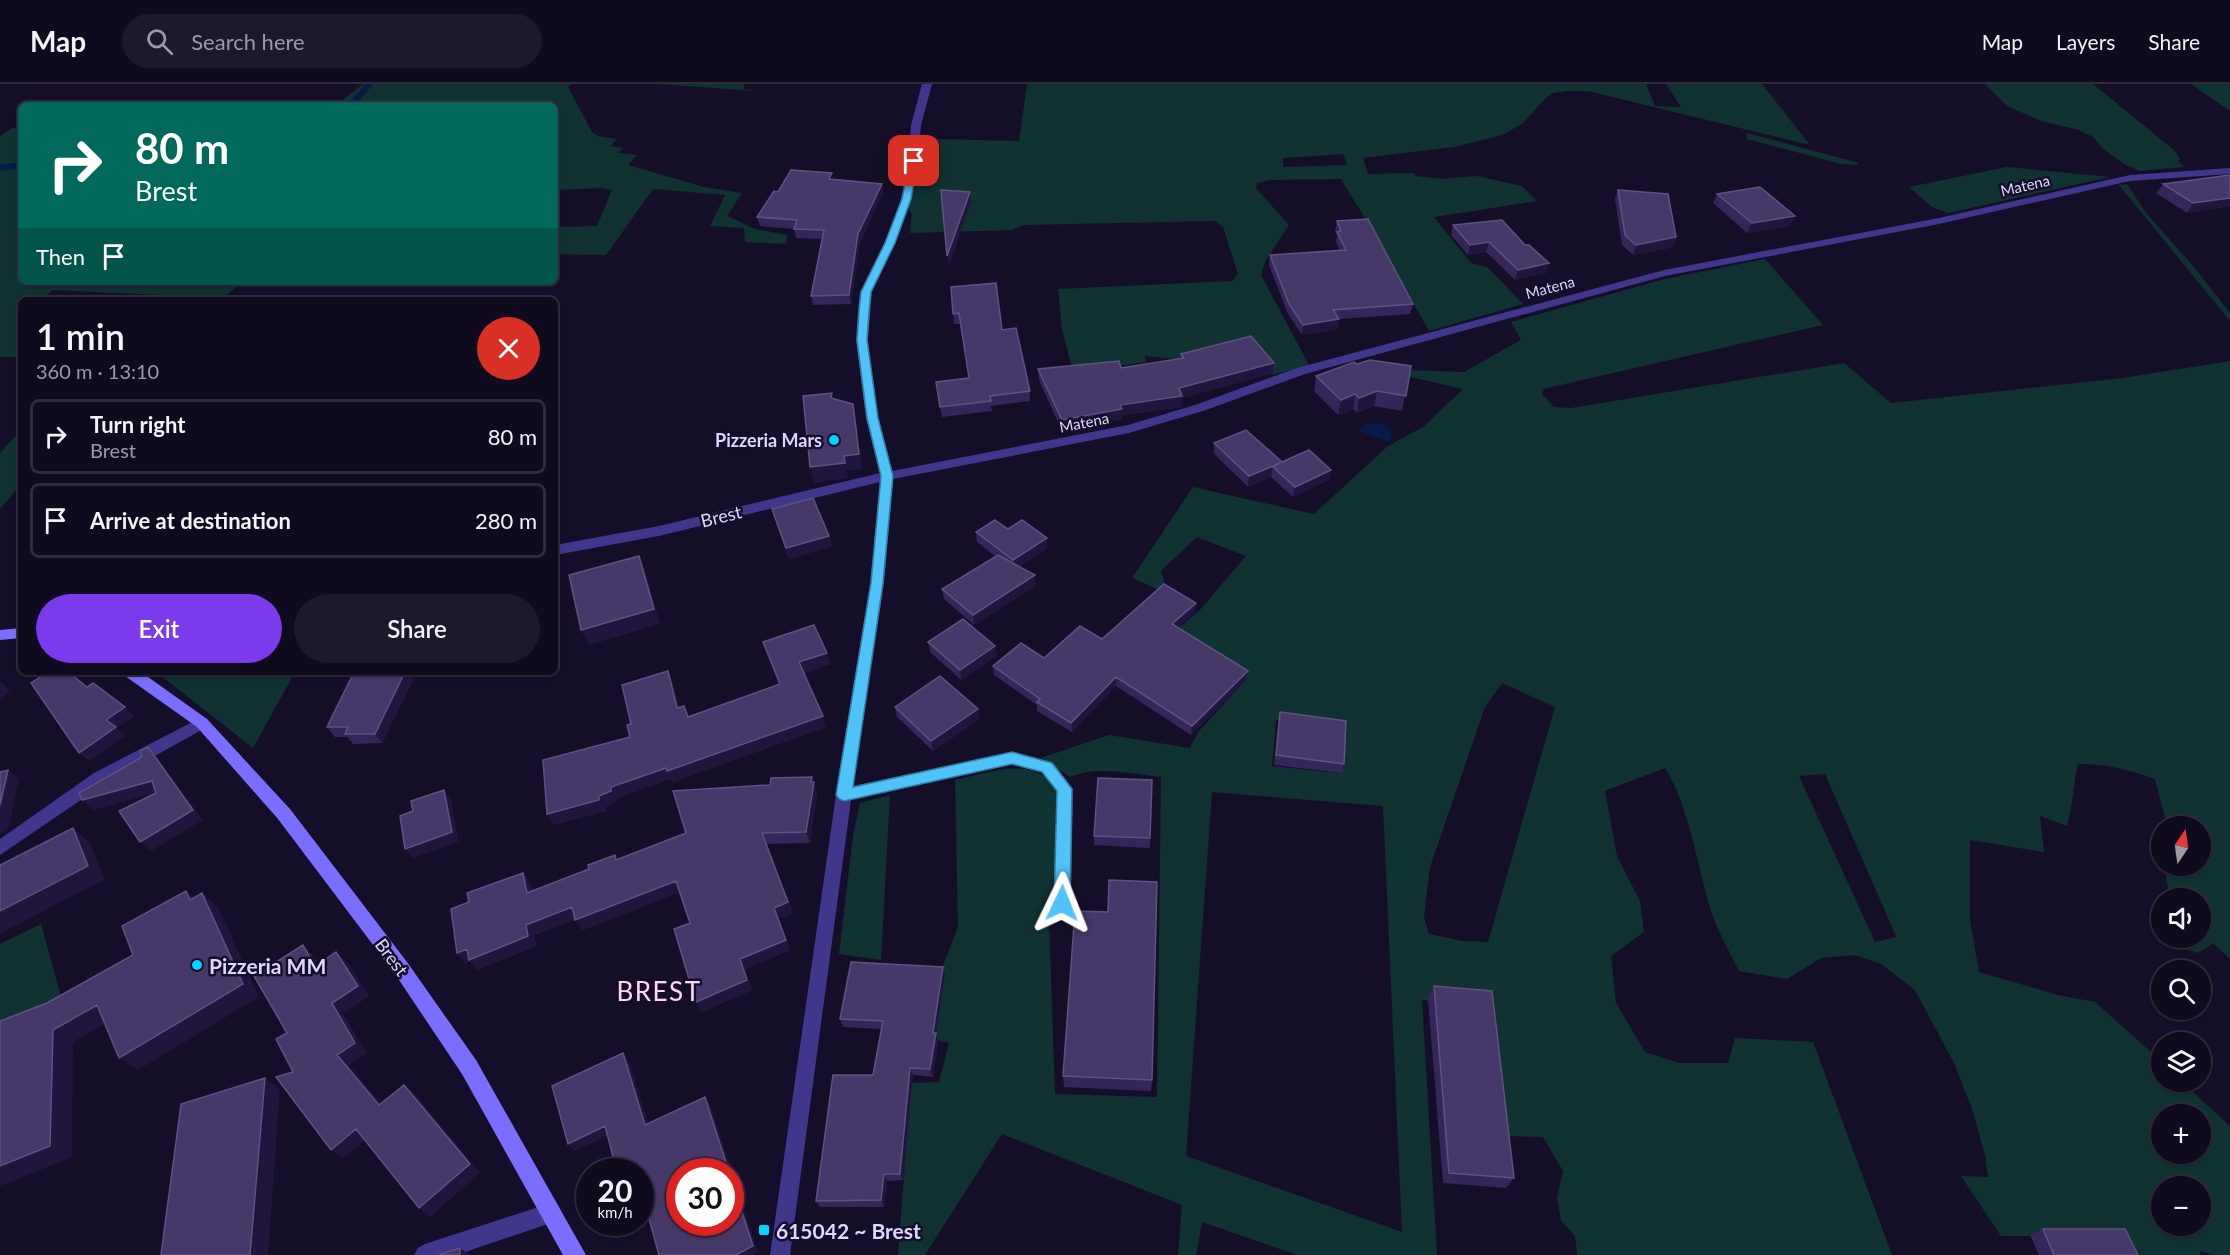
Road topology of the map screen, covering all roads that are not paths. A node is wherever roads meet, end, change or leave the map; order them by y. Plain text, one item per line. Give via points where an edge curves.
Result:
1 (927, 84) edge
2 (2230, 171) edge
3 (887, 476) junction
4 (558, 549) edge
5 (18, 633) edge
6 (0, 634) edge
7 (134, 675) edge
8 (202, 723) junction
9 (844, 795) junction
10 (0, 848) edge
11 (1062, 903) dead end
12 (551, 1213) junction
13 (425, 1255) edge
14 (574, 1255) edge
15 (780, 1255) edge

1 - 3 street via 916,125 906,199 866,292 864,311 862,340 872,418
2 - 3 street, Matena via 2130,178 1940,221 1664,273 1301,371 1130,429
3 - 4 street, Brest via 659,531
3 - 9 street via 877,583
5 - 6 street
7 - 8 street, Brest
8 - 10 street via 100,778
8 - 12 street, Brest via 284,814 401,968 469,1067
9 - 11 street via 1012,758 1047,767 1065,789
9 - 15 street
12 - 13 street
12 - 14 street, Brest

